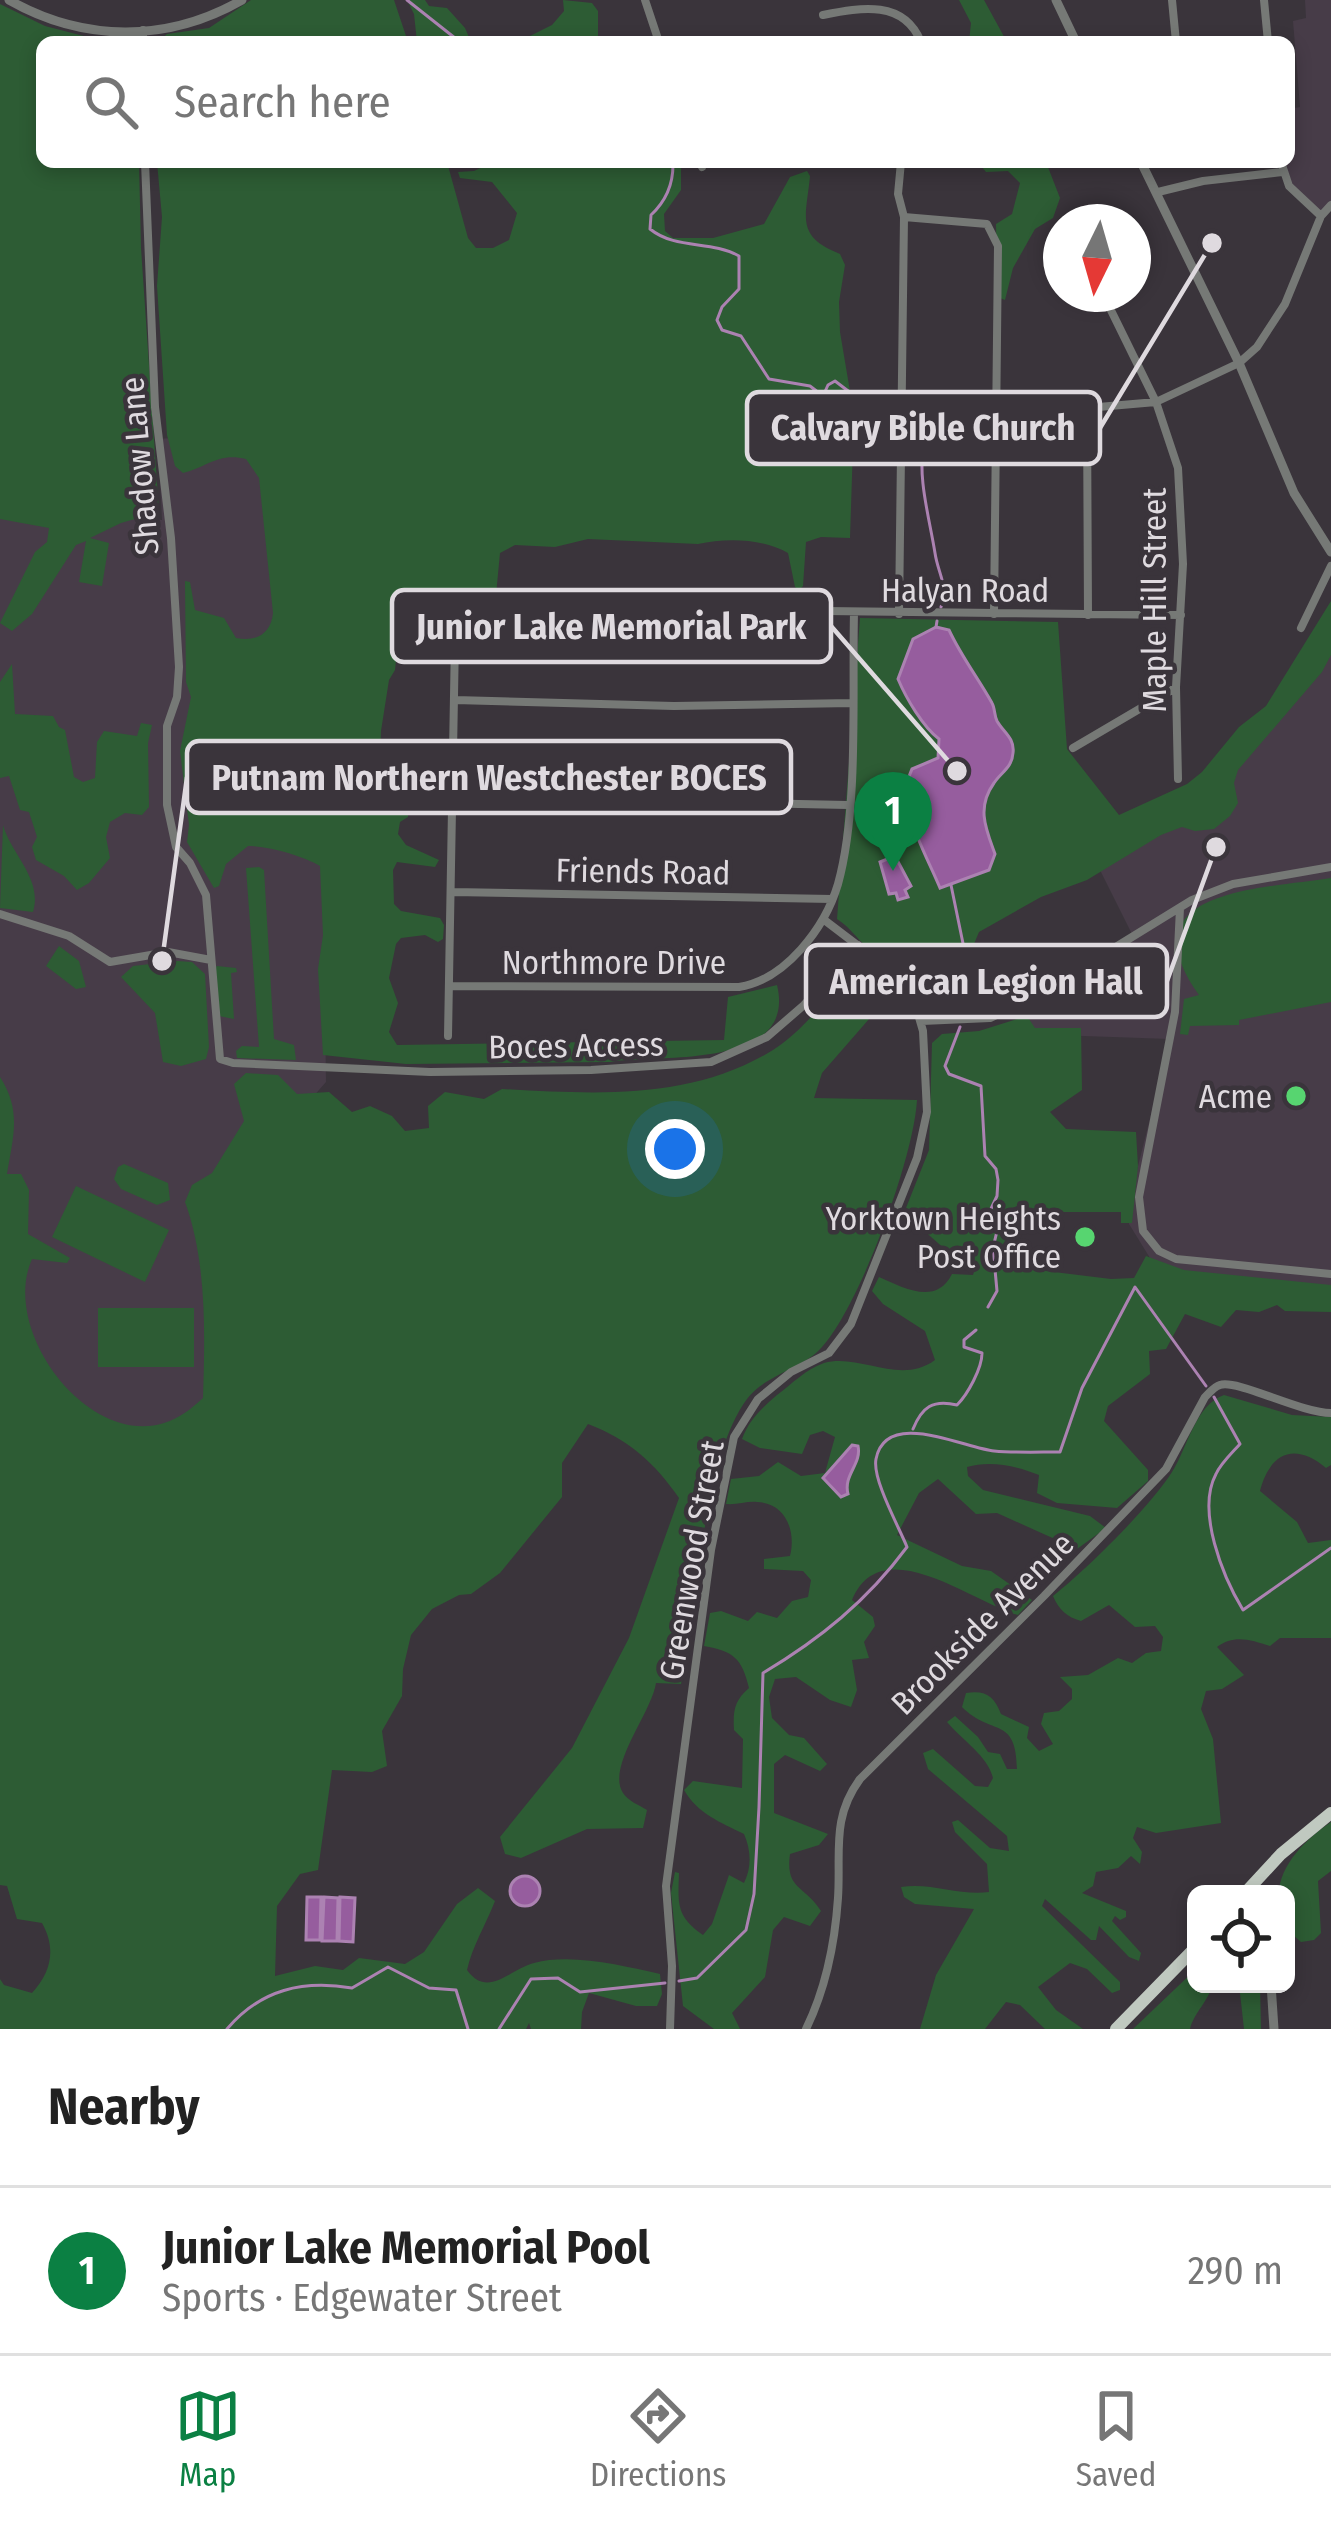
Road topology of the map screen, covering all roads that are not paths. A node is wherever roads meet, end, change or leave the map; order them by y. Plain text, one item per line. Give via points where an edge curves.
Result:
1 (9, 0) edge
2 (242, 0) edge
3 (645, 0) edge
4 (1055, 0) edge
5 (1172, 0) edge
6 (1264, 0) edge
7 (823, 15) dead end
8 (143, 36) edge
9 (657, 36) edge
10 (918, 36) edge
11 (1073, 36) edge
12 (1175, 36) edge
13 (1267, 36) edge
14 (146, 168) edge
15 (900, 168) edge
16 (1144, 168) edge
17 (1277, 168) edge
18 (1283, 168) edge
19 (1158, 192) junction
20 (1331, 205) edge
21 (1321, 216) junction
22 (904, 217) junction
23 (1112, 312) edge
24 (1239, 363) junction
25 (1156, 403) junction
26 (901, 407) junction
27 (995, 407) junction
28 (1087, 408) junction
29 (1331, 552) edge
30 (1331, 566) edge
31 (854, 613) junction
32 (898, 614) junction
33 (994, 614) junction
34 (1088, 615) junction
35 (1181, 615) junction
36 (1301, 628) dead end
37 (1177, 687) junction
38 (455, 700) junction
39 (852, 703) junction
40 (1073, 748) dead end
41 (1178, 779) dead end
42 (454, 796) junction
43 (848, 805) junction
44 (1331, 867) edge
45 (453, 892) junction
46 (832, 899) junction
47 (1180, 908) junction
48 (0, 914) edge
49 (823, 919) junction
50 (858, 945) junction
51 (211, 959) junction
52 (451, 986) junction
53 (922, 1021) junction
54 (448, 1036) dead end
55 (1331, 1274) edge
56 (1331, 1413) edge
57 (1331, 1813) edge
58 (1256, 1880) junction
59 (1252, 1885) edge
60 (1259, 1885) edge
61 (1187, 1956) edge
62 (1272, 1993) edge
63 (670, 2029) edge
64 (806, 2029) edge
65 (1115, 2029) edge
66 (1274, 2029) edge

1 - 8 street via 75,28
2 - 8 street
3 - 9 street
4 - 11 street
5 - 12 street
6 - 13 street
7 - 10 street via 880,8 901,13
14 - 51 street, Shadow Lane via 154,386 179,667 165,764 173,841 203,884
15 - 22 street
16 - 19 street
17 - 19 street
18 - 21 street
19 - 24 street
20 - 21 street
21 - 24 street via 1285,304
22 - 26 street
22 - 27 street via 987,224 994,234
23 - 25 street, Maple Hill Street
24 - 25 street
24 - 29 street via 1294,493
25 - 28 street
25 - 35 street, Maple Hill Street via 1180,486
26 - 27 street
26 - 32 street
27 - 28 street
27 - 33 street
28 - 34 street
30 - 36 street
31 - 32 street, Halyan Road
31 - 38 street, Halyan Road via 467,608 455,639
31 - 39 street, Northmore Drive
32 - 33 street, Halyan Road
33 - 34 street, Halyan Road
34 - 35 street, Halyan Road
35 - 37 street, Maple Hill Street
37 - 40 street
37 - 41 street, Maple Hill Street
38 - 39 street
38 - 42 street
39 - 43 street, Northmore Drive
42 - 43 street
42 - 45 street
43 - 46 street, Northmore Drive
44 - 47 street via 1233,884
45 - 46 street, Friends Road
45 - 52 street
46 - 49 street, Northmore Drive
47 - 53 street via 989,1018
47 - 55 street via 1178,991 1139,1197 1143,1231 1176,1259
48 - 51 street via 69,936 110,962 168,952
49 - 50 street
49 - 52 street, Northmore Drive via 758,984
50 - 51 street, Boces Access via 766,1037 711,1062 591,1070 232,1063 220,1059
50 - 53 street
52 - 54 street
53 - 63 street, Greenwood Street via 925,1127 851,1324 830,1353 758,1399 734,1437 666,1886
56 - 64 street, Brookside Avenue via 1234,1384 1214,1389 1166,1469 860,1779 842,1805 834,1930
57 - 58 highway
58 - 59 highway
58 - 60 street
61 - 65 highway
62 - 66 street

